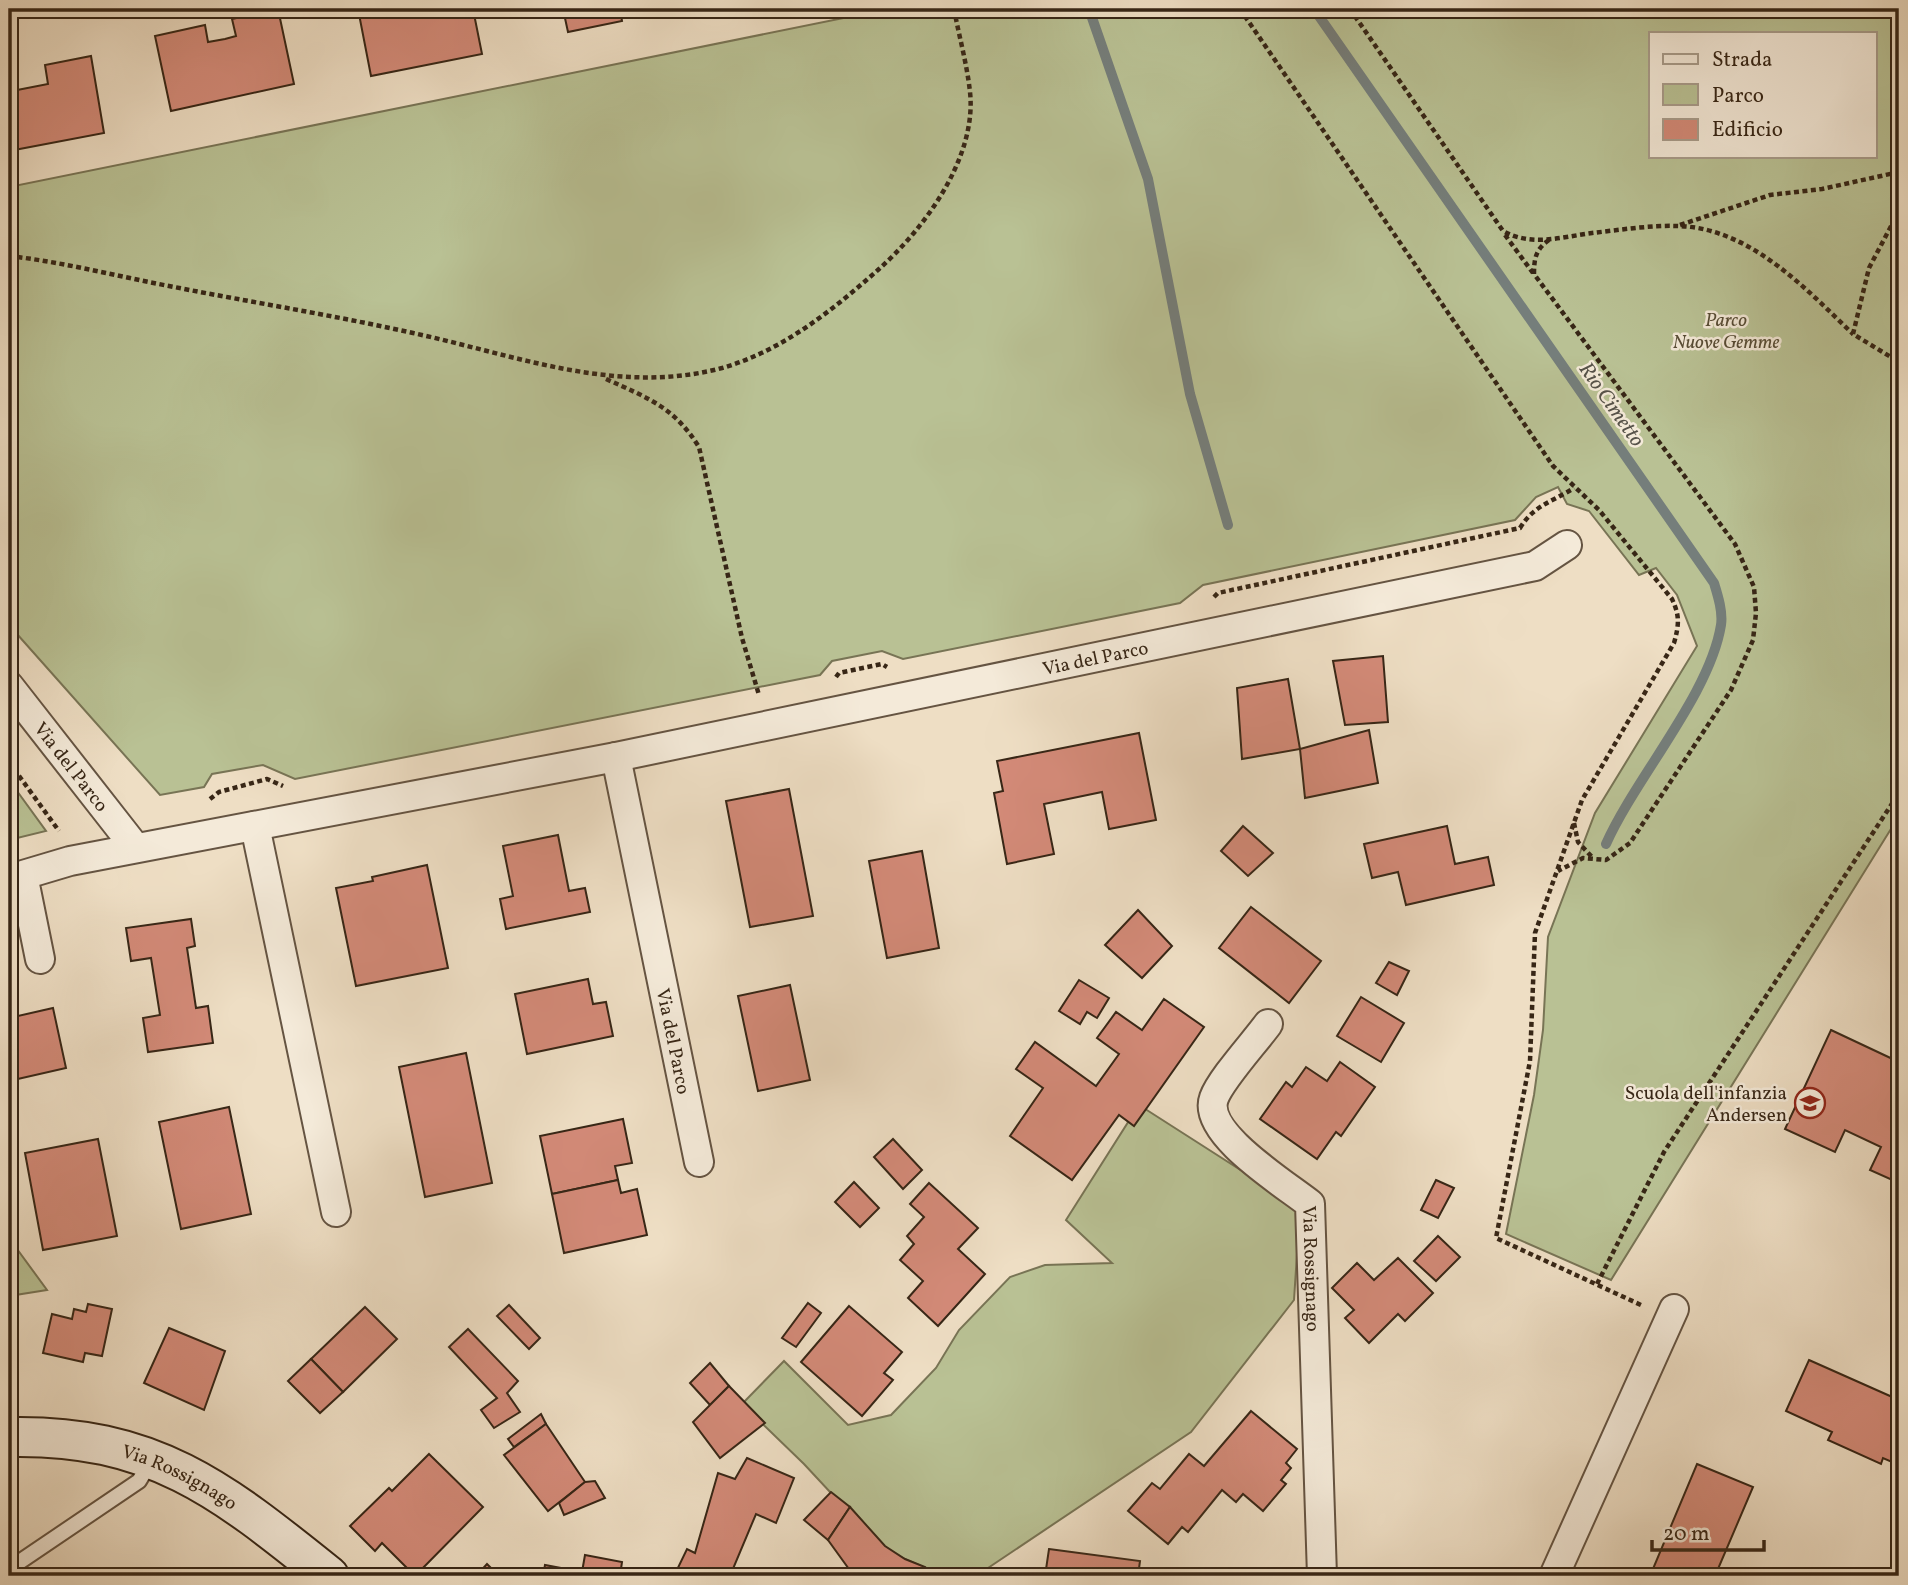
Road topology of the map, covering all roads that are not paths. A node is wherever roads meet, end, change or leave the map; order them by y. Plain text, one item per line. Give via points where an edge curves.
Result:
1 (1567, 545) dead end
2 (9, 686) edge
3 (616, 757) junction
4 (255, 825) junction
5 (135, 847) junction
6 (40, 958) dead end
7 (1268, 1024) dead end
8 (699, 1162) dead end
9 (336, 1212) dead end
10 (1671, 1314) road end
11 (9, 1437) edge
12 (153, 1458) junction
13 (9, 1569) edge
14 (328, 1576) edge
15 (1322, 1576) edge
16 (1554, 1576) edge

1 - 3 street, Via del Parco via 1535,566
2 - 5 street, Via del Parco
3 - 4 street, Via del Parco
3 - 8 street, Via del Parco
4 - 5 street, Via del Parco
4 - 9 street
5 - 6 street, Via del Parco via 23,875
7 - 15 street, Via Rossignago via 1214,1097 1212,1114 1223,1135 1310,1204
10 - 16 street
11 - 12 street, Via Rossignago via 94,1441
12 - 13 lane via 139,1481
12 - 14 street, Via Rossignago via 236,1504

